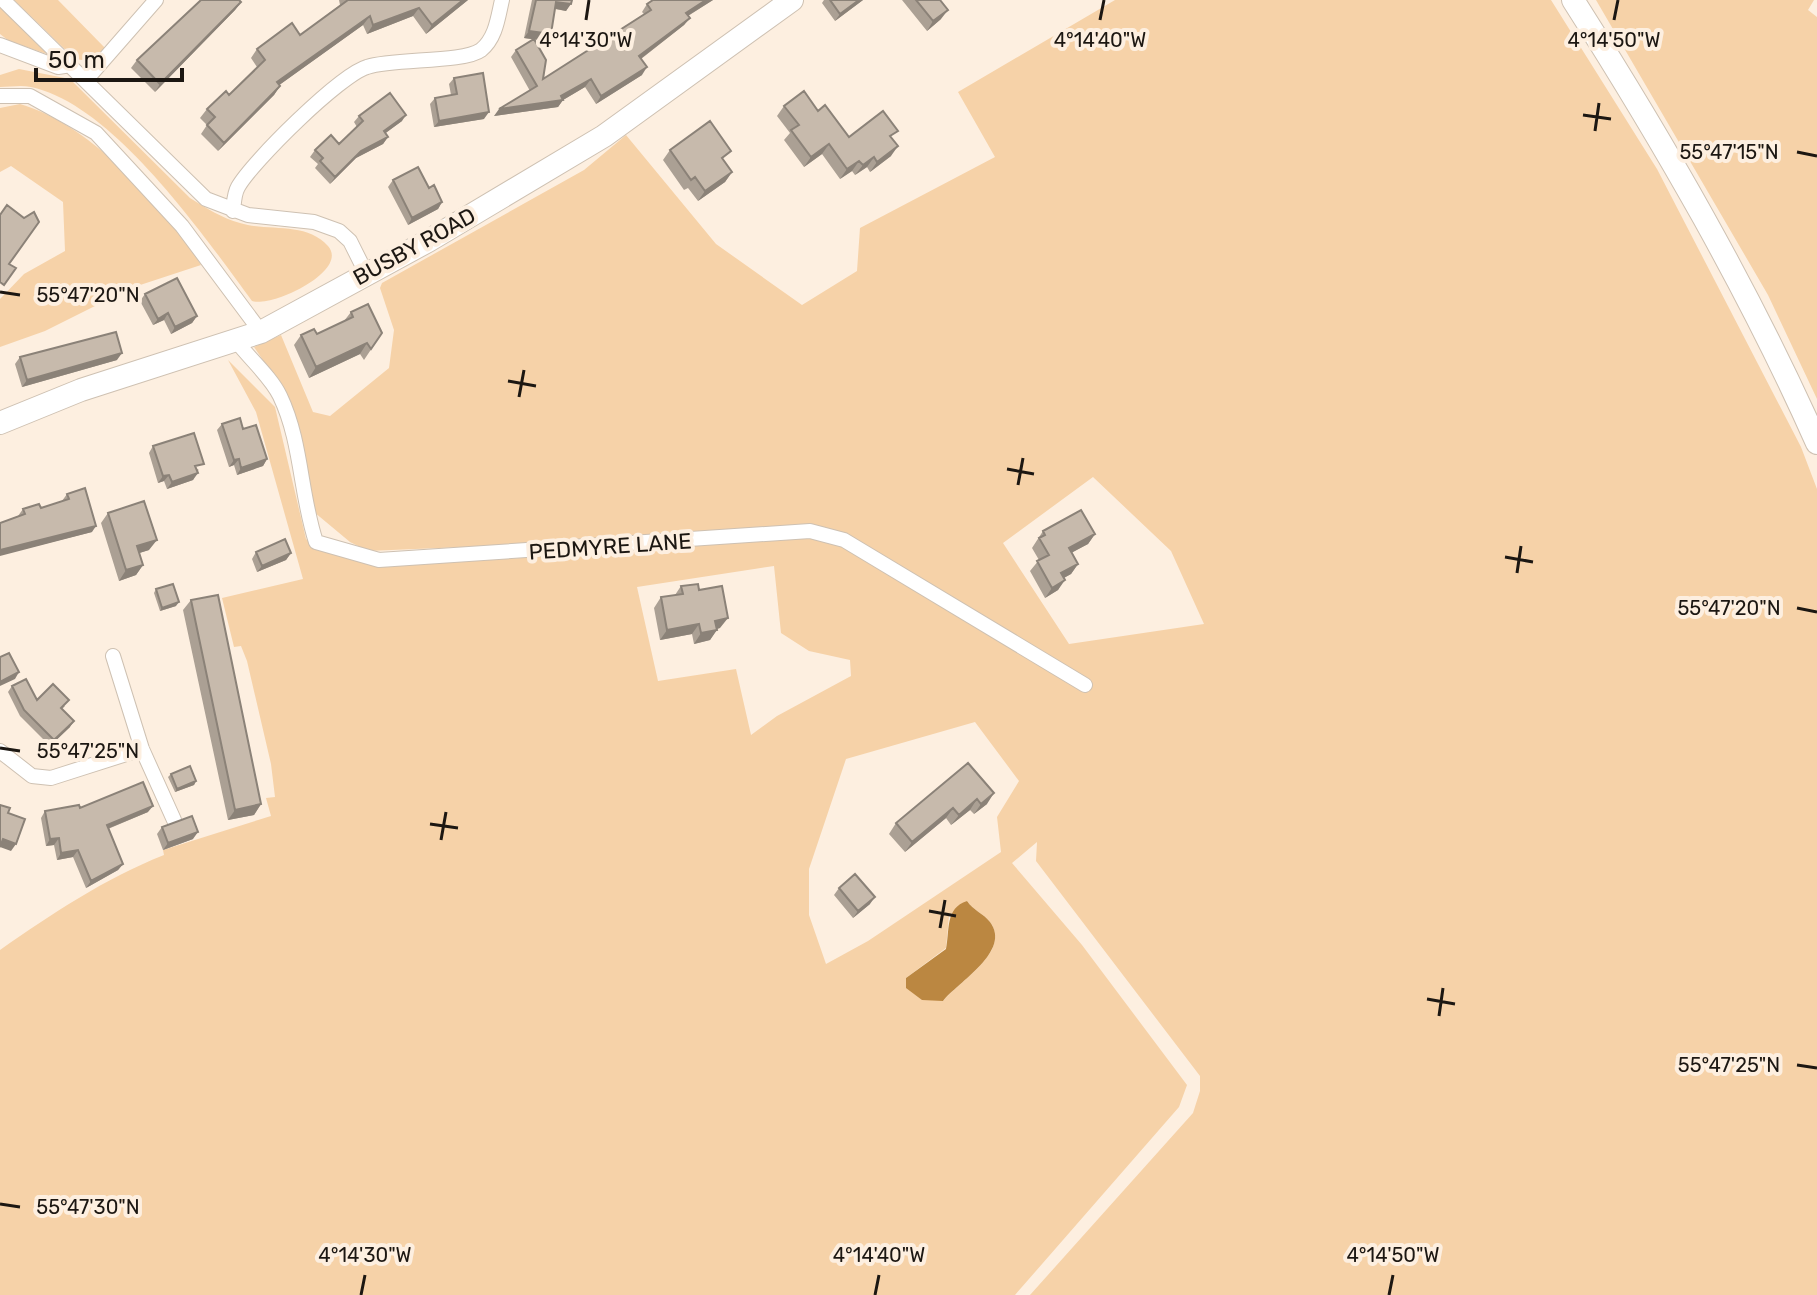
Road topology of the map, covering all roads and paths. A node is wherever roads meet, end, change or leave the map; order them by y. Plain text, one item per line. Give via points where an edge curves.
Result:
1 (3, 0) edge
2 (156, 0) edge
3 (502, 0) edge
4 (792, 0) edge
5 (1573, 0) edge
6 (0, 45) edge
7 (71, 65) junction
8 (86, 80) junction
9 (0, 96) edge
10 (233, 211) junction
11 (366, 273) junction
12 (261, 332) junction
13 (237, 342) junction
14 (0, 423) edge
15 (1817, 443) edge
16 (113, 656) dead end
17 (1085, 685) dead end
18 (142, 749) junction
19 (0, 751) edge
20 (174, 820) edge

1 - 7 street
2 - 8 street
3 - 10 street via 495,30 480,51 364,67 317,102 246,174 236,190
4 - 11 main road, BUSBY ROAD via 604,136
5 - 15 main road via 1711,229 1773,344
6 - 7 street via 58,67
7 - 8 street
8 - 10 street via 206,199
9 - 12 street via 30,96 96,133 182,226
10 - 11 street via 314,222 339,231
11 - 12 main road, BUSBY ROAD
12 - 13 main road, BUSBY ROAD
13 - 14 main road, BUSBY ROAD via 81,390
13 - 17 street, PEDMYRE LANE via 279,394 297,446 316,542 379,560 810,531 844,540
16 - 18 street
18 - 19 street via 51,778 32,776
18 - 20 street

